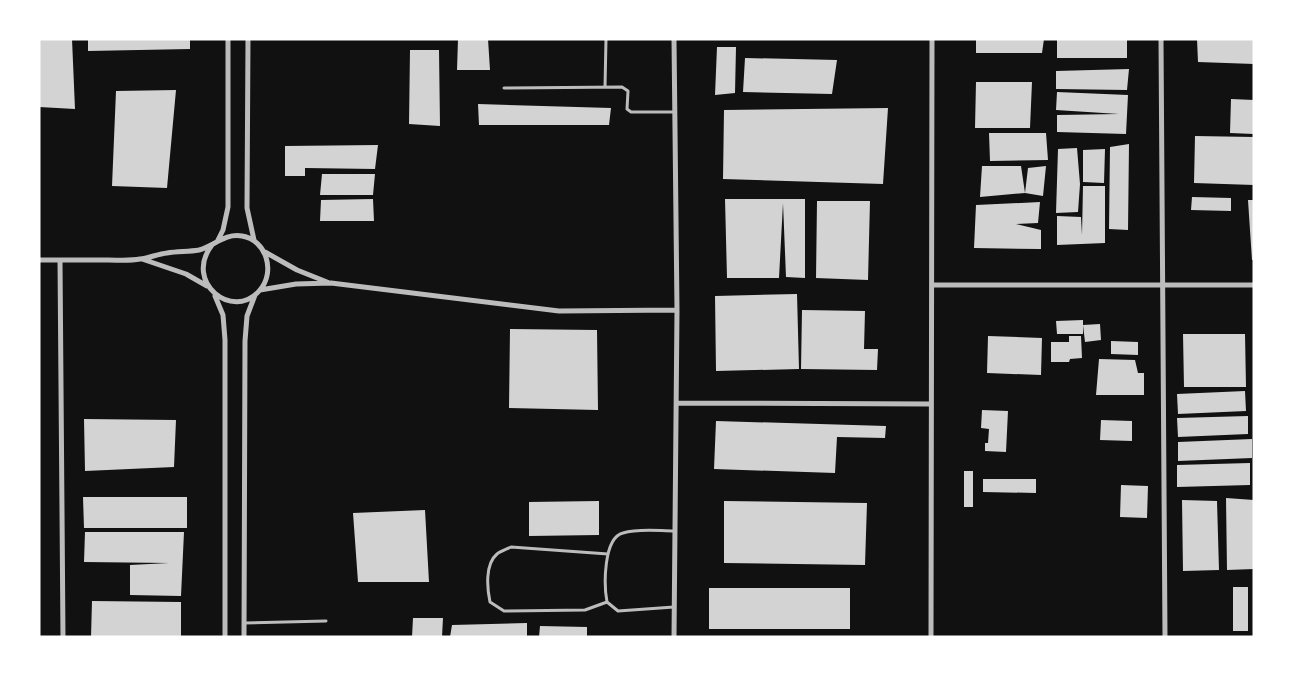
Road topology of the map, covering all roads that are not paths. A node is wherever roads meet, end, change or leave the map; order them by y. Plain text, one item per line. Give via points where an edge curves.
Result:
1 (228, 39) edge
2 (248, 39) edge
3 (606, 39) edge
4 (674, 39) edge
5 (932, 39) edge
6 (1161, 39) edge
7 (605, 87) junction
8 (504, 88) dead end
9 (675, 112) junction
10 (218, 240) junction
11 (254, 240) junction
12 (212, 245) junction
13 (264, 252) junction
14 (142, 259) junction
15 (39, 260) edge
16 (60, 260) junction
17 (331, 283) junction
18 (932, 285) junction
19 (1163, 285) junction
20 (1254, 285) edge
21 (210, 289) junction
22 (258, 292) junction
23 (677, 310) junction
24 (677, 403) junction
25 (931, 404) junction
26 (675, 531) junction
27 (608, 554) junction
28 (607, 602) junction
29 (675, 607) junction
30 (326, 621) dead end
31 (244, 623) junction
32 (63, 637) edge
33 (225, 637) edge
34 (244, 637) edge
35 (674, 637) edge
36 (931, 637) edge
37 (1165, 637) edge

1 - 10 street via 228,207
2 - 11 street via 247,208
3 - 7 lane
4 - 9 street
5 - 18 street
6 - 19 street
7 - 8 lane
7 - 9 lane via 628,91 627,109 631,112
9 - 23 street
10 - 11 street via 240,235
10 - 12 street
11 - 13 street
12 - 14 street
12 - 21 street via 203,265
13 - 17 street
13 - 22 street via 268,276
14 - 16 street
14 - 21 street via 186,274
15 - 16 street
16 - 32 street
17 - 22 street via 296,284
17 - 23 street via 559,311
18 - 19 street
18 - 25 street
19 - 20 street
19 - 37 street
21 - 22 street via 238,301
21 - 33 street via 219,302 225,340
22 - 31 street via 250,304 244,341
23 - 24 street
24 - 25 street
24 - 26 street
25 - 36 street
26 - 27 lane via 621,533 613,539
26 - 29 street
27 - 28 lane
27 - 28 lane via 511,547 491,562 488,591 490,602 504,611 585,610
28 - 29 lane via 618,611
29 - 35 street
30 - 31 lane
31 - 34 street

